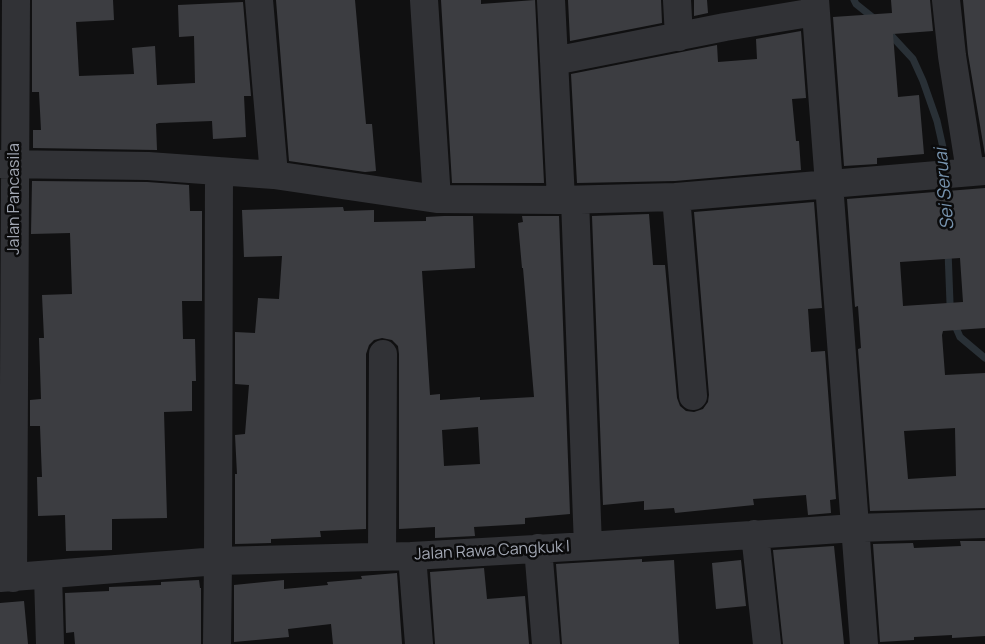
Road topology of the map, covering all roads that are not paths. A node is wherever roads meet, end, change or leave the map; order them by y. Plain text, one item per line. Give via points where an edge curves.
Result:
1 (16, 0) edge
2 (259, 0) edge
3 (424, 0) edge
4 (551, 0) edge
5 (677, 0) edge
6 (946, 0) edge
7 (815, 6) edge
8 (679, 37) junction
9 (554, 61) junction
10 (8, 164) edge
11 (219, 171) junction
12 (972, 172) edge
13 (274, 175) junction
14 (829, 184) junction
15 (676, 197) junction
16 (437, 199) junction
17 (568, 200) junction
18 (383, 354) dead end
19 (693, 396) dead end
20 (985, 524) edge
21 (855, 528) junction
22 (755, 534) junction
23 (588, 546) junction
24 (538, 548) junction
25 (382, 556) junction
26 (412, 556) junction
27 (218, 561) junction
28 (48, 574) junction
29 (6, 578) edge
30 (50, 644) edge
31 (217, 644) edge
32 (419, 644) edge
33 (546, 644) edge
34 (766, 644) edge
35 (864, 644) edge

1 - 10 street, Jalan Pancasila
2 - 13 street
3 - 16 street
4 - 9 street
5 - 8 street
6 - 12 street
7 - 8 street
7 - 14 street
8 - 9 street
9 - 17 street
10 - 11 street
10 - 29 street, Jalan Pancasila
11 - 13 street
11 - 27 street
12 - 14 street
13 - 16 street
14 - 15 street
14 - 21 street
15 - 17 street
15 - 19 street
16 - 17 street
17 - 23 street
18 - 25 street
20 - 21 street, Jalan Rawa Cangkuk I
21 - 22 street, Jalan Rawa Cangkuk I
21 - 35 street
22 - 23 street, Jalan Rawa Cangkuk I
22 - 34 street
23 - 24 street, Jalan Rawa Cangkuk I
24 - 26 street, Jalan Rawa Cangkuk I
24 - 33 street
25 - 26 street, Jalan Rawa Cangkuk I
25 - 27 street, Jalan Rawa Cangkuk I
26 - 32 street
27 - 28 street, Jalan Rawa Cangkuk I
27 - 31 street
28 - 29 street, Jalan Rawa Cangkuk I
28 - 30 street

